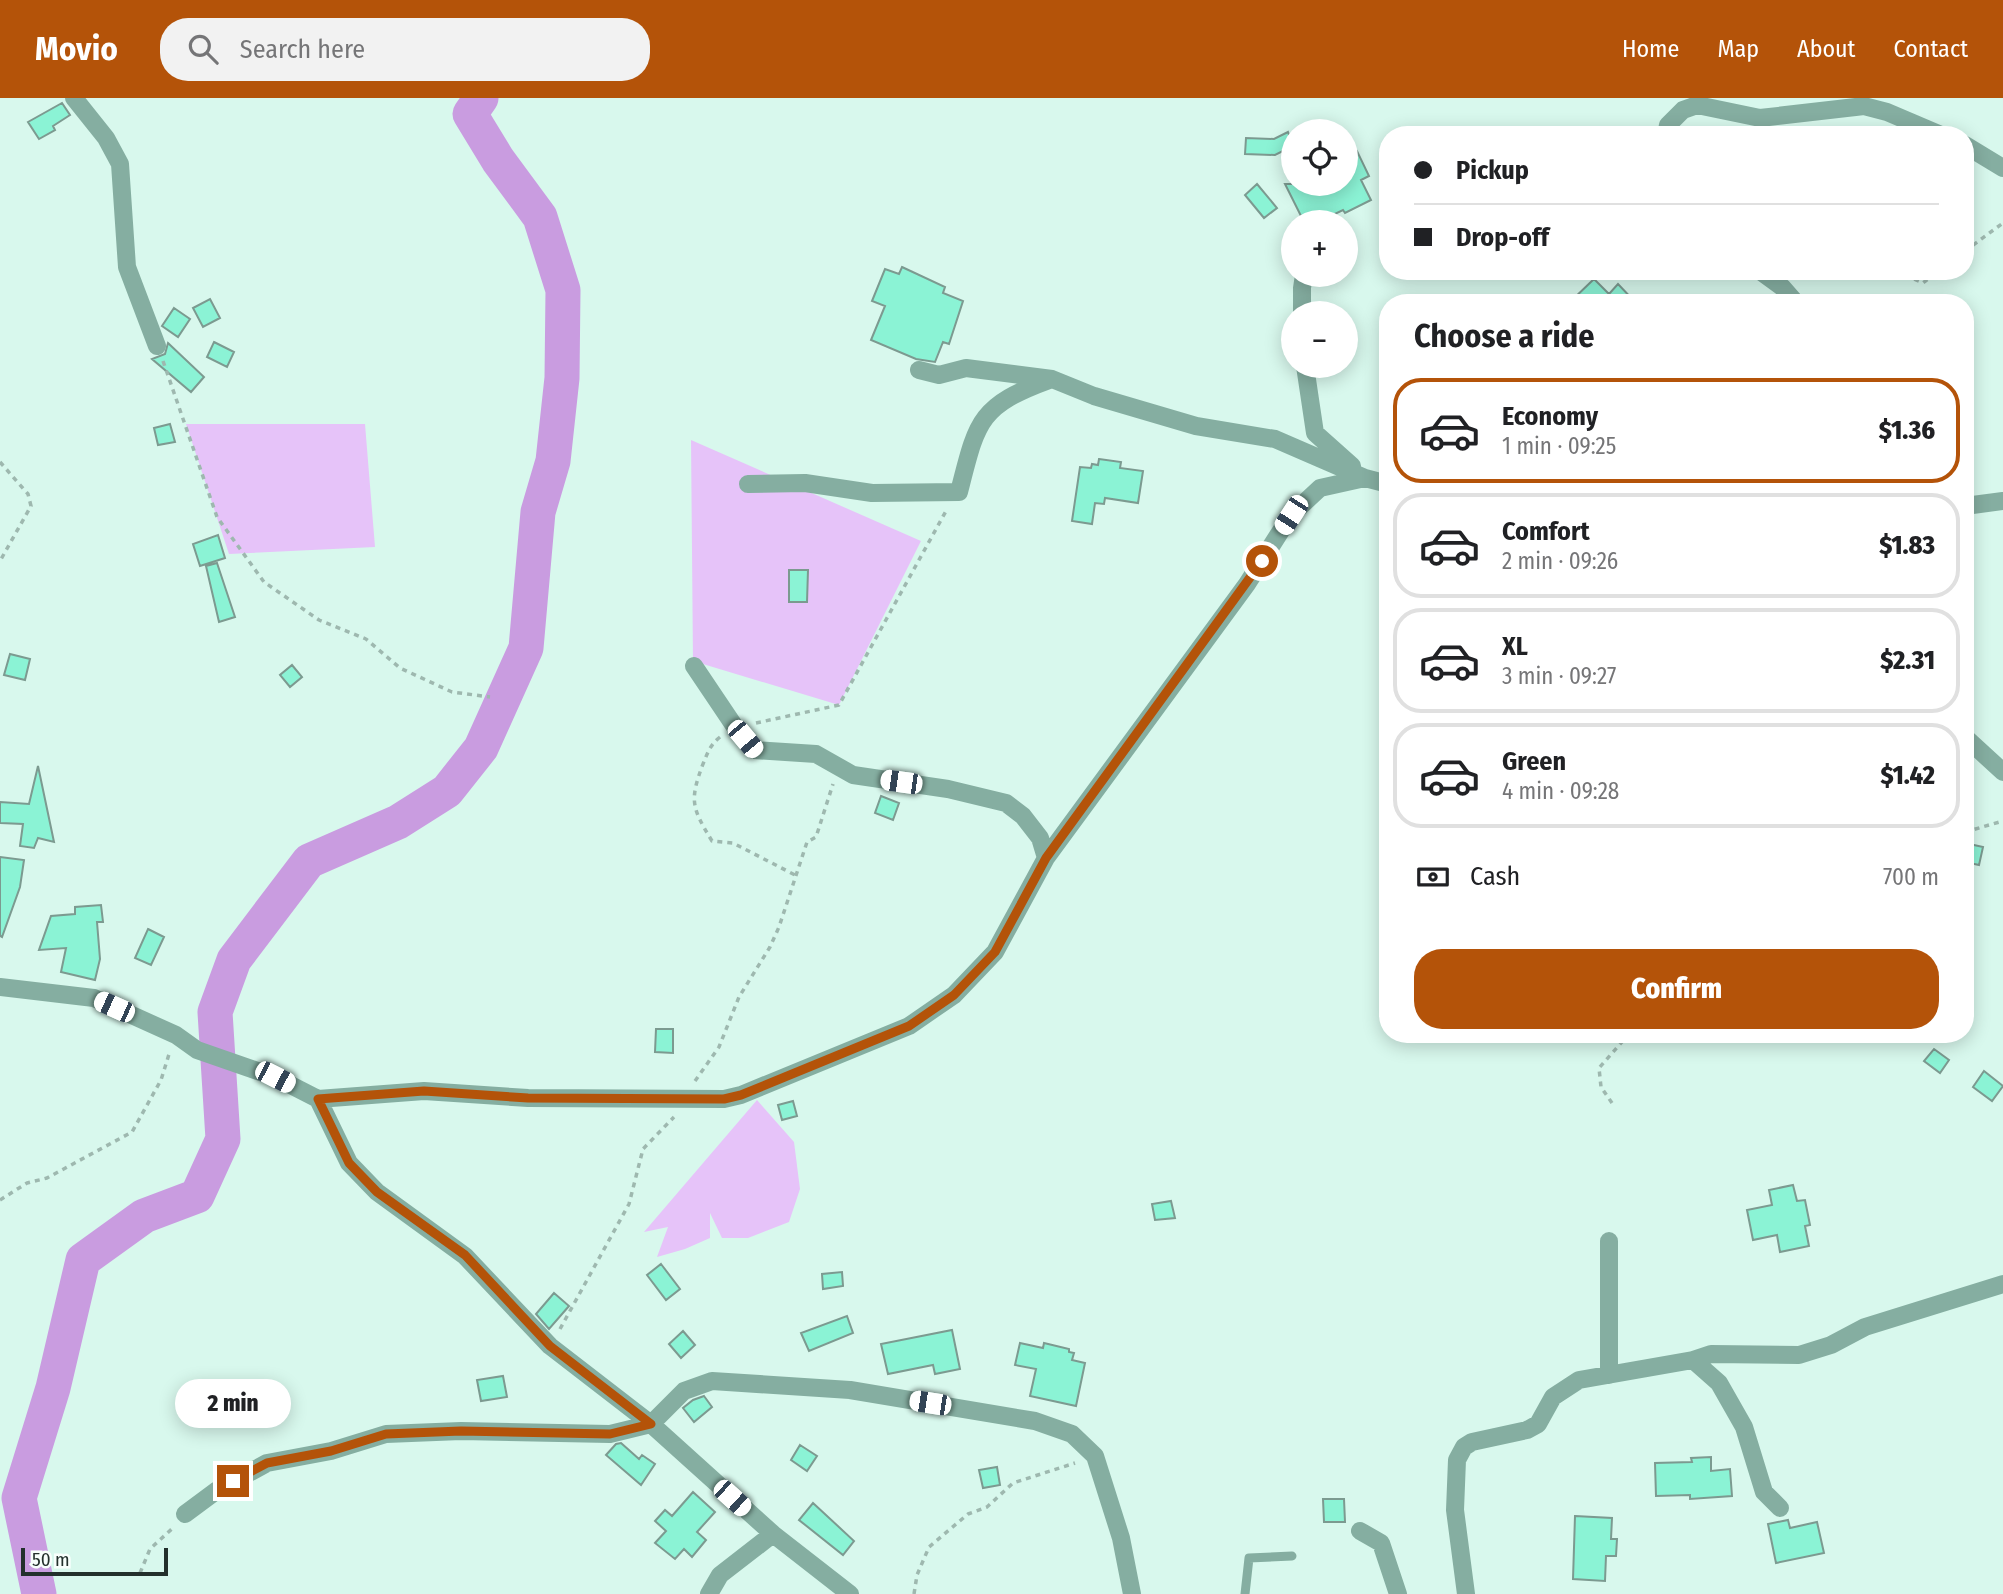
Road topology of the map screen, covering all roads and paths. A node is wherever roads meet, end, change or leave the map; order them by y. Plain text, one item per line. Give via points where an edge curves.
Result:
1 (74, 98) edge
2 (1668, 126) edge
3 (1920, 126) edge
4 (1974, 150) edge
5 (2003, 168) edge
6 (2003, 223) edge
7 (1974, 244) edge
8 (1772, 280) edge
9 (1788, 294) edge
10 (157, 346) joint
11 (919, 370) dead end
12 (1307, 378) edge
13 (1052, 379) junction
14 (0, 462) edge
15 (1365, 478) junction
16 (1379, 482) edge
17 (748, 484) dead end
18 (959, 492) junction
19 (2003, 501) edge
20 (1974, 505) edge
21 (0, 561) edge
22 (694, 666) dead end
23 (490, 697) dead end
24 (735, 727) junction
25 (1974, 745) edge
26 (840, 766) junction
27 (2003, 772) edge
28 (2003, 821) edge
29 (1974, 829) edge
30 (1046, 858) junction
31 (797, 876) junction
32 (0, 987) edge
33 (176, 1035) junction
34 (1621, 1043) edge
35 (683, 1097) junction
36 (318, 1099) junction
37 (1612, 1103) dead end
38 (0, 1200) edge
39 (1609, 1241) dead end
40 (2003, 1284) edge
41 (550, 1346) junction
42 (1692, 1360) junction
43 (1609, 1375) junction
44 (651, 1424) junction
45 (1095, 1456) junction
46 (1780, 1508) dead end
47 (185, 1514) joint
48 (1360, 1531) dead end
49 (773, 1534) junction
50 (1292, 1556) dead end
51 (140, 1573) dead end
52 (709, 1594) edge
53 (850, 1594) edge
54 (914, 1594) edge
55 (1132, 1594) edge
56 (1245, 1594) edge
57 (1398, 1594) edge
58 (1466, 1594) edge

1 - 10 street via 120,163 127,267
2 - 3 street via 1684,110 1697,105 1760,118 1864,106
4 - 5 street
6 - 7 path
8 - 9 street
10 - 23 path via 217,517 264,583 319,620 366,639 400,668 452,692
11 - 13 street via 939,375 966,368
12 - 15 street via 1315,433
13 - 15 street via 1196,426 1275,439
13 - 18 street via 991,408 973,437
14 - 21 path via 28,494 31,506
15 - 16 street
15 - 30 street via 1320,488 1291,515 1247,584
17 - 18 street via 805,483 872,493
18 - 24 path via 839,705
19 - 20 street
22 - 24 street
24 - 26 street via 754,750 816,754
24 - 31 path via 711,744 693,789 696,816 712,841 733,844
25 - 27 street
26 - 30 street via 853,775 1006,803 1040,838
26 - 31 path
28 - 29 path
30 - 35 street via 995,952 954,995 909,1026 741,1095
31 - 35 path via 775,937 739,997 719,1047
32 - 33 street via 94,998
33 - 36 street via 197,1050 275,1077
33 - 38 path via 161,1080 132,1132
34 - 37 path via 1600,1068 1601,1087
35 - 36 street via 528,1098 424,1091
35 - 41 path via 676,1116 643,1149 629,1203
36 - 41 street via 349,1163 377,1192 465,1255
39 - 43 street
40 - 42 street via 1865,1327 1799,1355 1711,1354
41 - 44 street
42 - 43 street
42 - 46 street via 1725,1394 1744,1427 1764,1492
43 - 58 street via 1567,1386 1553,1397 1538,1424 1527,1430 1464,1447 1457,1460 1455,1510
44 - 45 street via 684,1391 712,1381 836,1390 1035,1420 1072,1434
44 - 47 street via 610,1434 386,1434 267,1463 216,1490
44 - 49 street
45 - 54 path via 1013,1483 987,1507 968,1514 929,1547
45 - 55 street via 1121,1538
47 - 51 path via 150,1549
48 - 57 street via 1381,1543
49 - 52 street via 720,1575
49 - 53 street
50 - 56 lane via 1249,1558

